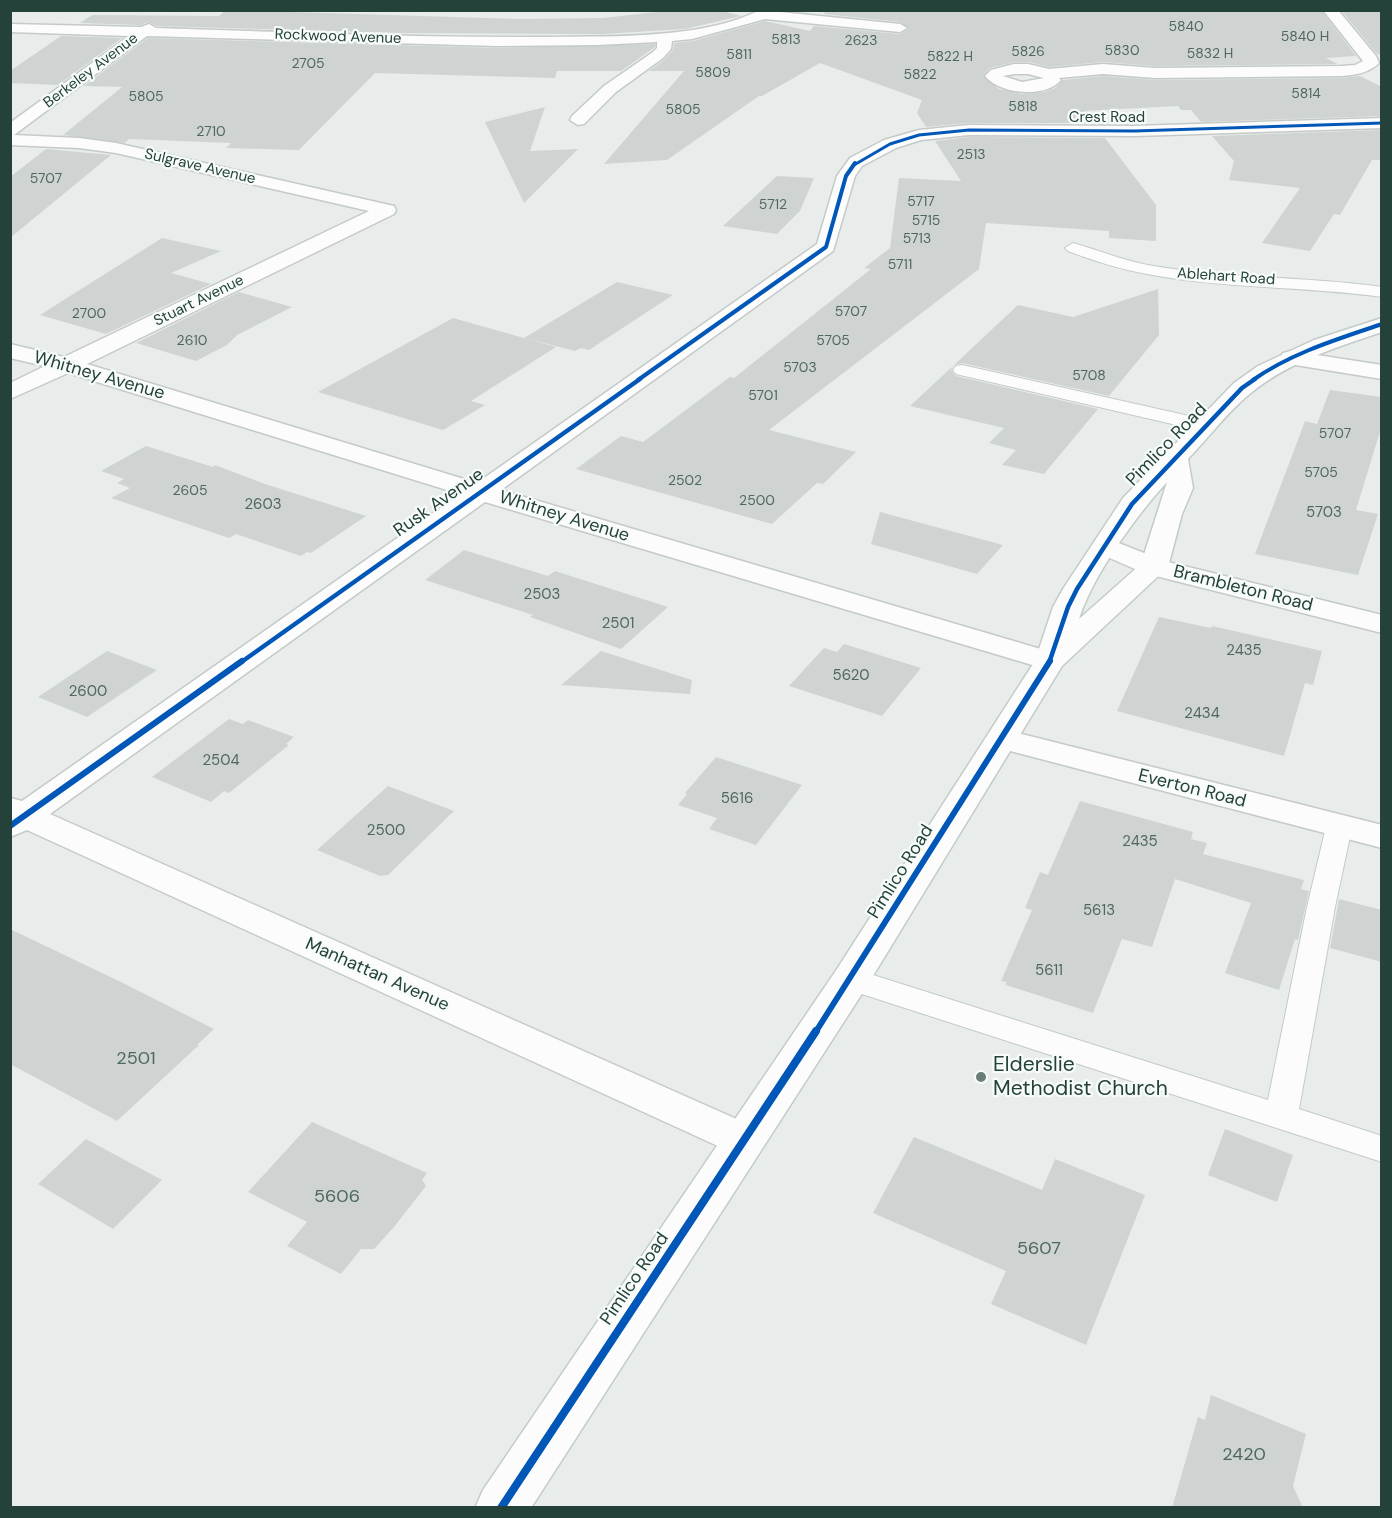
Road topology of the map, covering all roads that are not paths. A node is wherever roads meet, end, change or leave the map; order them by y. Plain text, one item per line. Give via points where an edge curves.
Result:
1 (1330, 10) edge
2 (769, 13) edge
3 (162, 18) dead end
4 (900, 27) dead end
5 (10, 28) edge
6 (144, 32) junction
7 (665, 38) junction
8 (1353, 38) junction
9 (1372, 39) dead end
10 (1049, 74) dead end
11 (578, 120) dead end
12 (1382, 123) edge
13 (10, 131) edge
14 (10, 140) edge
15 (846, 176) joint
16 (387, 210) joint
17 (1074, 248) dead end
18 (1382, 292) edge
19 (1382, 324) edge
20 (10, 351) edge
21 (1291, 358) junction
22 (67, 364) junction
23 (962, 370) dead end
24 (1382, 372) edge
25 (10, 392) edge
26 (1207, 426) junction
27 (1176, 460) junction
28 (480, 492) junction
29 (1106, 546) junction
30 (1154, 567) junction
31 (1382, 624) edge
32 (1050, 661) junction
33 (1002, 740) junction
34 (15, 817) edge
35 (1339, 827) junction
36 (1382, 837) edge
37 (851, 979) junction
38 (1281, 1117) junction
39 (744, 1141) junction
40 (1382, 1149) edge
41 (501, 1508) edge

1 - 8 street
2 - 4 street
2 - 7 street via 712,31
3 - 6 street, Berkeley Avenue
5 - 6 street, Rockwood Avenue
6 - 7 street, Rockwood Avenue via 507,42
6 - 13 street, Berkeley Avenue
7 - 11 street via 664,49 658,55 610,89
8 - 9 street
8 - 10 street via 1371,63 1349,71 1155,73 1103,69
12 - 15 street, Crest Road via 939,132 902,139 874,151 856,162
14 - 16 street, Sulgrave Avenue via 116,148
15 - 28 street, Rusk Avenue via 826,247
16 - 22 street, Stuart Avenue
17 - 18 lane, Ablehart Road via 1098,258 1166,273
19 - 21 street, Pimlico Road
20 - 22 street, Whitney Avenue
21 - 24 street
21 - 26 street, Pimlico Road via 1242,388
22 - 25 street, Stuart Avenue
22 - 28 street, Whitney Avenue
23 - 26 lane
26 - 27 street, Pimlico Road
27 - 29 street, Pimlico Road via 1140,494
27 - 30 street, Pimlico Road via 1180,488
28 - 32 street, Whitney Avenue
28 - 34 street, Rusk Avenue
29 - 30 street, Brambleton Road
29 - 32 street, Pimlico Road via 1068,607
30 - 31 street, Brambleton Road
30 - 32 street, Pimlico Road
32 - 33 street, Pimlico Road
33 - 35 street, Everton Road
33 - 37 street, Pimlico Road
34 - 39 street, Manhattan Avenue
35 - 36 street, Everton Road
35 - 38 lane
37 - 38 lane
37 - 39 street, Pimlico Road
38 - 40 lane
39 - 41 street, Pimlico Road

